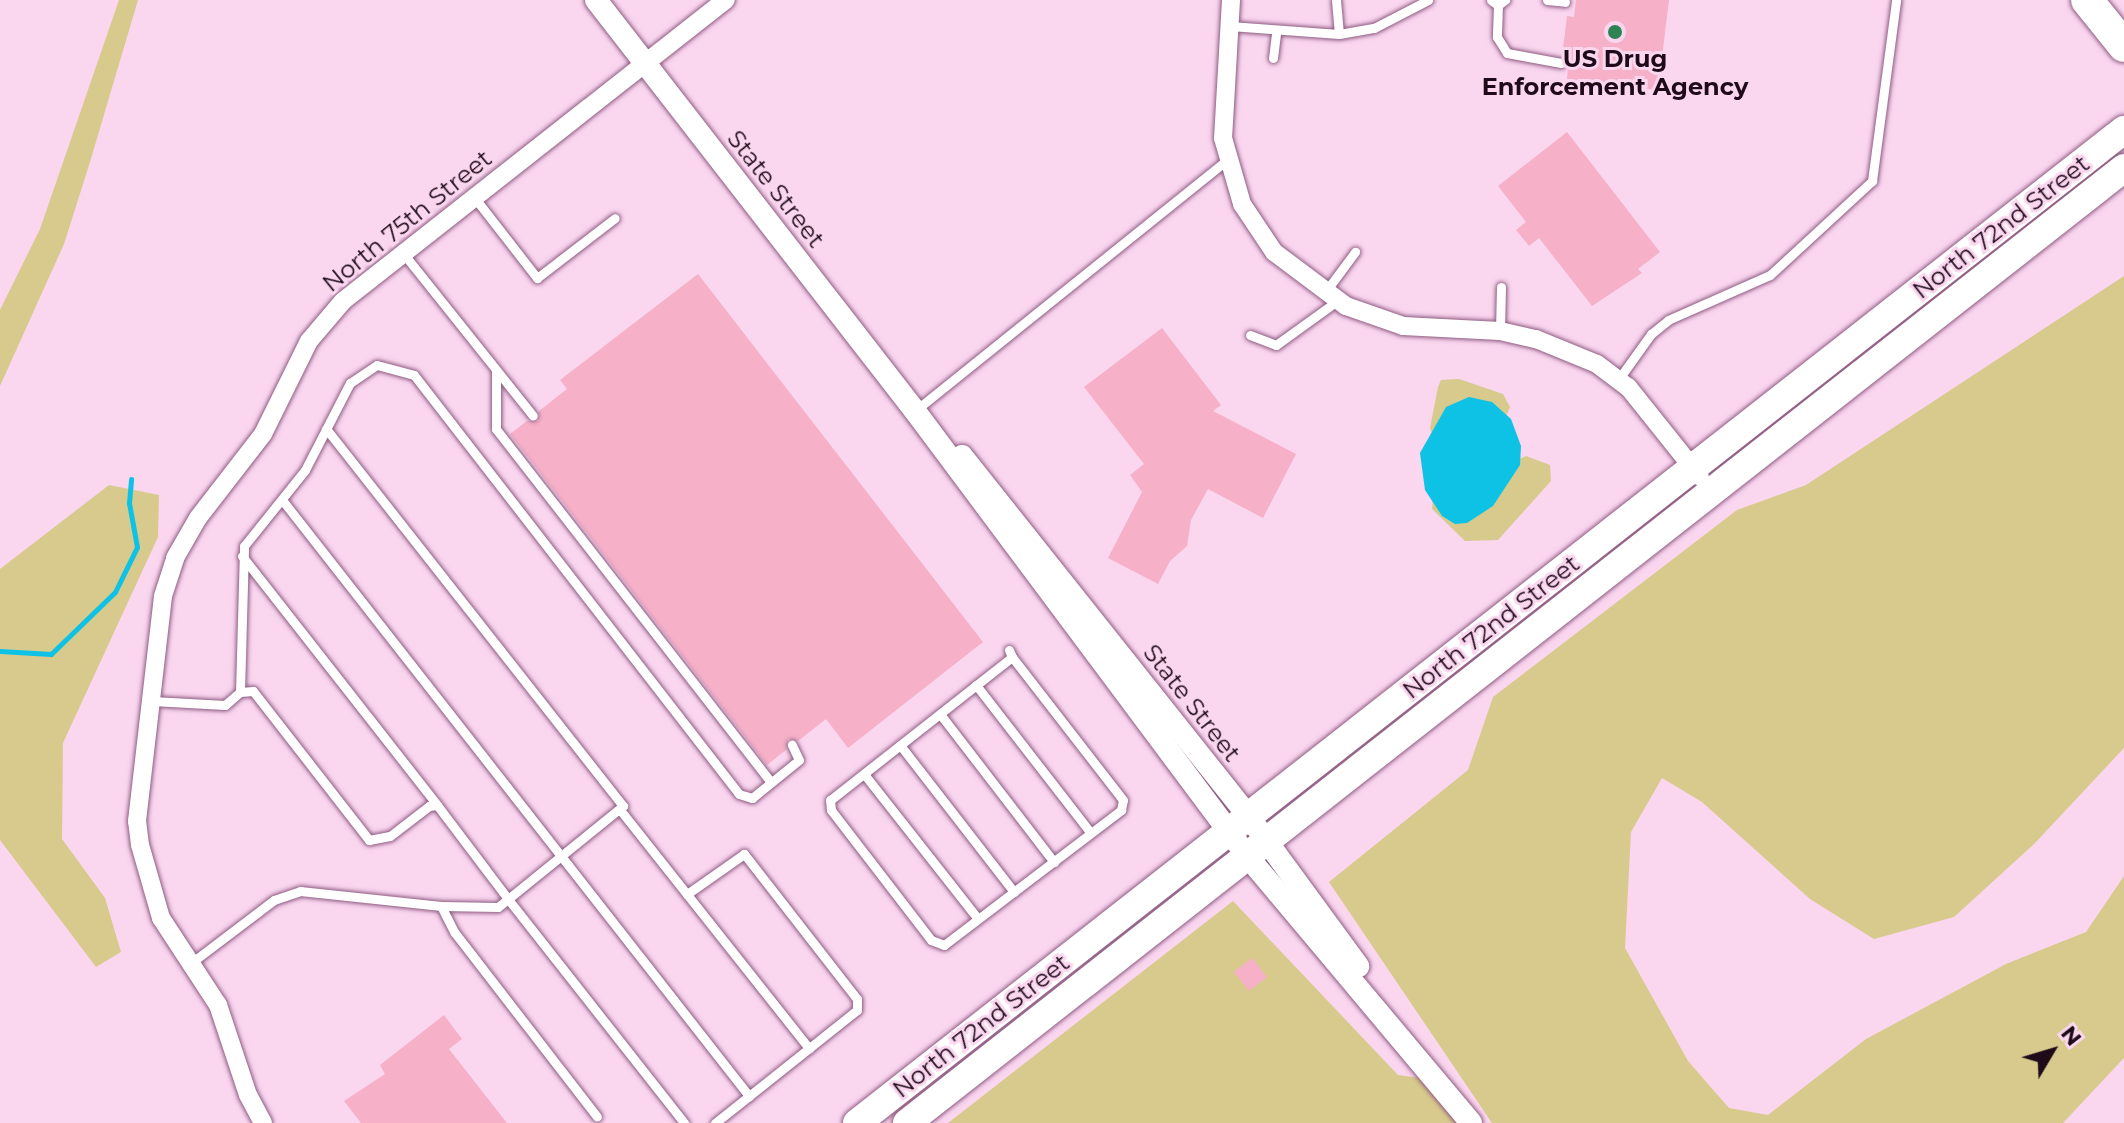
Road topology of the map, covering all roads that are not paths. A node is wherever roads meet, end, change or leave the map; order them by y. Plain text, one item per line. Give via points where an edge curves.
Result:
1 (596, 0) edge
2 (726, 0) edge
3 (1231, 0) edge
4 (1336, 0) edge
5 (1428, 0) edge
6 (1547, 0) edge
7 (1896, 0) edge
8 (2087, 0) edge
9 (1498, 2) edge
10 (1565, 2) dead end
11 (1230, 26) junction
12 (1276, 32) junction
13 (1339, 34) junction
14 (2124, 46) edge
15 (1273, 58) dead end
16 (1561, 63) dead end
17 (646, 64) junction
18 (2124, 130) edge
19 (1228, 159) junction
20 (2124, 168) edge
21 (474, 197) junction
22 (615, 218) dead end
23 (402, 252) junction
24 (1355, 252) dead end
25 (1501, 287) dead end
26 (1331, 297) junction
27 (1500, 331) junction
28 (1250, 335) dead end
29 (496, 371) junction
30 (1618, 380) junction
31 (915, 411) junction
32 (533, 416) dead end
33 (326, 429) junction
34 (1693, 468) junction
35 (1711, 492) junction
36 (283, 501) junction
37 (242, 556) junction
38 (976, 685) junction
39 (240, 692) junction
40 (152, 701) junction
41 (940, 714) junction
42 (792, 745) dead end
43 (900, 745) junction
44 (864, 774) junction
45 (771, 782) junction
46 (437, 805) junction
47 (621, 811) junction
48 (1239, 824) junction
49 (1091, 833) junction
50 (1258, 850) junction
51 (560, 858) junction
52 (1054, 862) junction
53 (1014, 892) junction
54 (687, 894) junction
55 (508, 899) junction
56 (441, 906) junction
57 (978, 919) junction
58 (191, 963) junction
59 (809, 1048) junction
60 (749, 1096) junction
61 (597, 1117) dead end
62 (263, 1123) edge
63 (684, 1123) edge
64 (715, 1123) edge
65 (857, 1123) edge
66 (907, 1123) edge
67 (1471, 1123) edge

1 - 17 street, State Street
2 - 17 street, North 75th Street
3 - 11 street
4 - 13 lane
5 - 13 lane via 1374,28
6 - 10 lane
7 - 30 lane via 1872,181 1770,275 1668,320 1651,334
8 - 14 highway
9 - 16 lane via 1497,37 1507,53
11 - 12 lane
11 - 19 street via 1222,110
12 - 13 lane
12 - 15 lane
17 - 21 street, North 75th Street
17 - 31 street, State Street
18 - 34 main road, North 72nd Street
19 - 26 street via 1242,204 1274,252
19 - 31 lane
20 - 35 main road, North 72nd Street
21 - 22 lane via 537,278
21 - 23 street, North 75th Street
23 - 29 lane
23 - 40 street, North 75th Street via 319,327 249,457 185,538 163,596
24 - 26 lane
25 - 27 lane
26 - 27 street via 1403,326
26 - 28 lane via 1276,345
27 - 30 street via 1567,349
29 - 32 lane
29 - 45 lane via 496,429
30 - 34 street
31 - 48 street, State Street via 974,470
33 - 36 lane
33 - 45 lane via 350,383 377,365 414,375 739,794 752,798
33 - 47 lane via 623,806
34 - 35 street
34 - 48 main road, North 72nd Street
35 - 50 main road, North 72nd Street
36 - 37 lane via 244,546
36 - 51 lane
37 - 39 lane
37 - 46 lane
38 - 41 lane
38 - 49 lane
38 - 49 lane via 1011,654 1123,800 1121,810
39 - 40 lane via 225,705
39 - 46 lane via 253,691 369,840 390,836
40 - 58 street, North 75th Street via 137,821 151,893
41 - 43 lane
41 - 52 lane
42 - 45 lane via 799,760
43 - 44 lane
43 - 53 lane
44 - 57 lane
44 - 57 lane via 830,800 831,810 931,940 944,945
46 - 55 lane
47 - 51 lane
47 - 54 lane
48 - 50 street, State Street
48 - 65 main road, North 72nd Street
49 - 52 lane
50 - 66 main road, North 72nd Street
50 - 67 street, State Street
51 - 55 lane
51 - 60 lane
52 - 53 lane
53 - 57 lane
54 - 59 lane
54 - 59 lane via 737,854 744,854 857,999 857,1010
55 - 56 lane via 498,907
55 - 63 lane
56 - 58 lane via 300,891 274,900
56 - 61 lane via 455,933
58 - 62 street, North 75th Street via 218,1005
59 - 60 lane
60 - 64 lane

